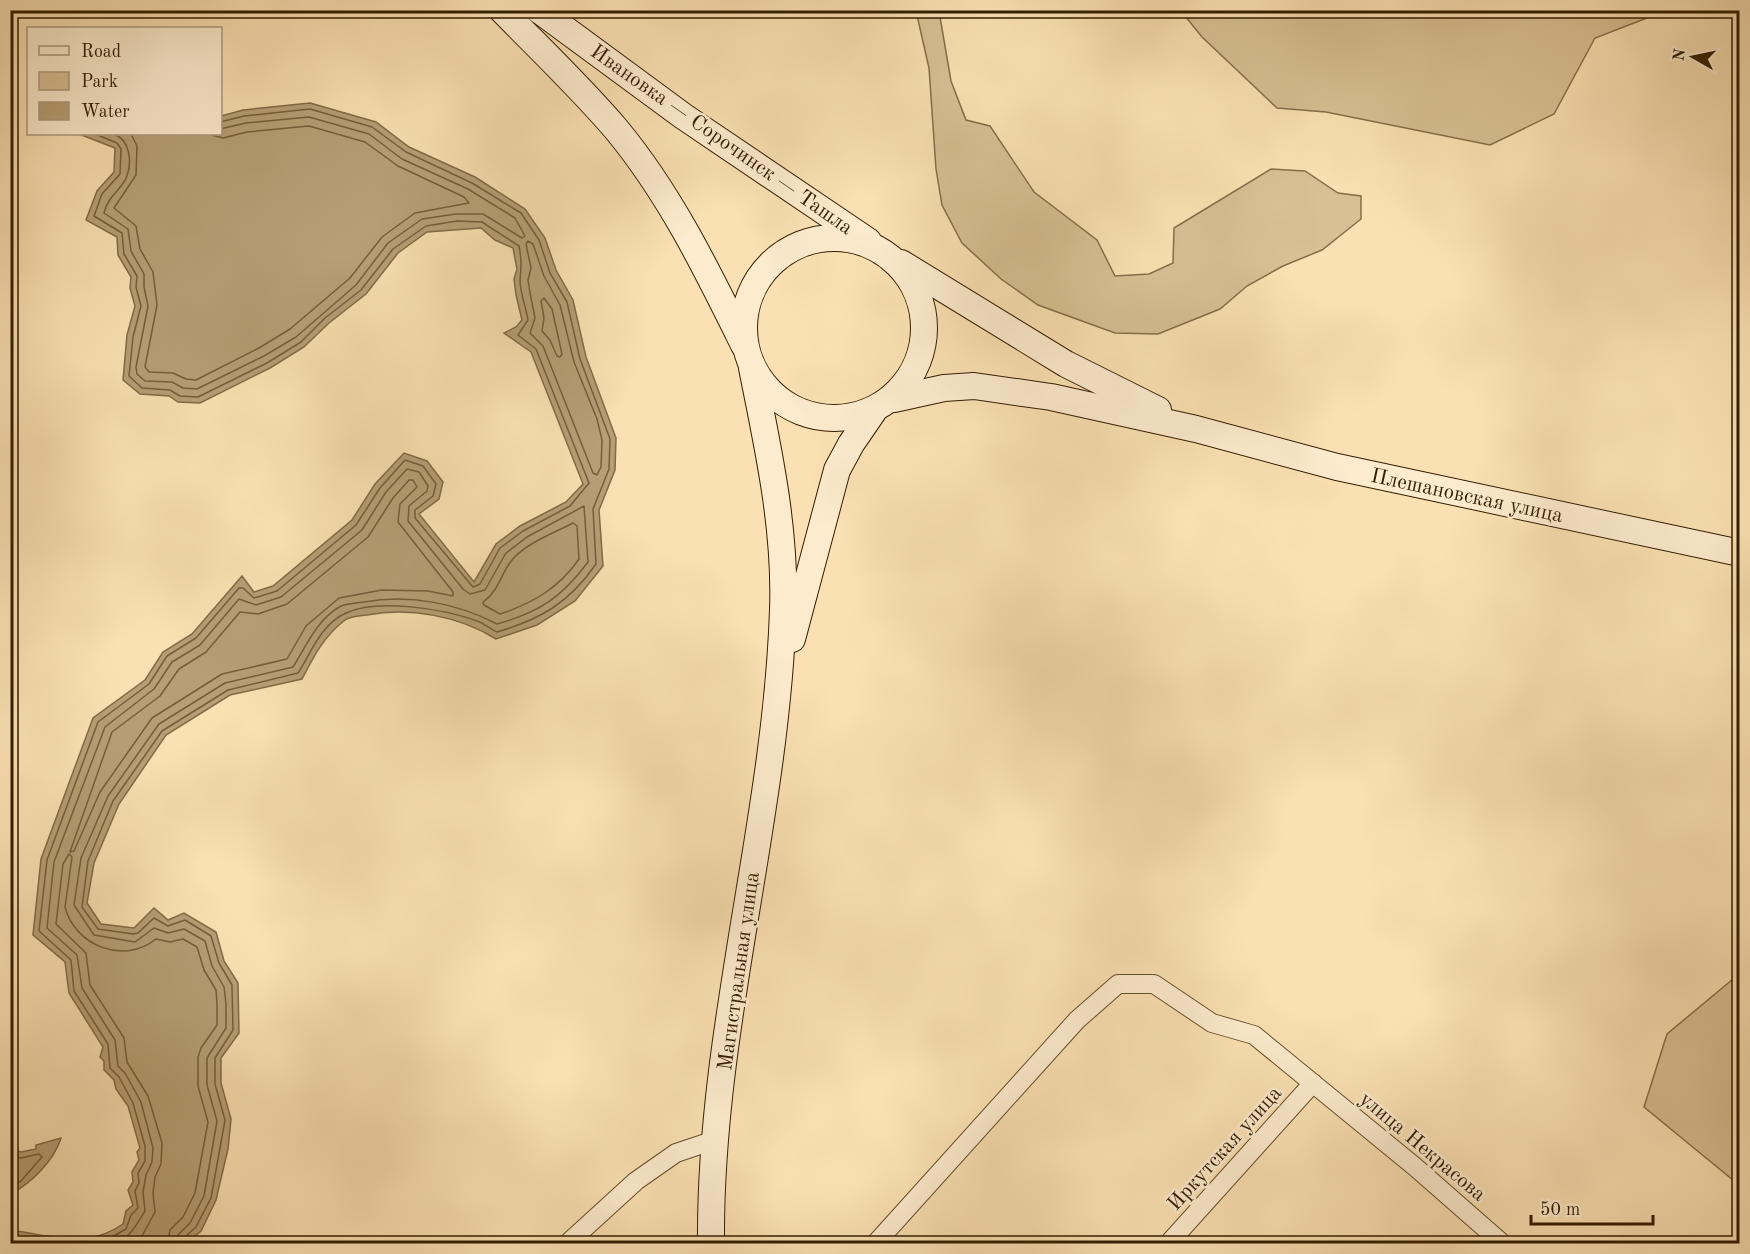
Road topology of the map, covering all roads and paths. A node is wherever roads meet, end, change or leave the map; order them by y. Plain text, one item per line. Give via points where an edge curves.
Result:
1 (501, 10) edge
2 (539, 10) edge
3 (884, 252) junction
4 (748, 357) junction
5 (883, 406) junction
6 (1196, 429) junction
7 (1740, 553) edge
8 (777, 700) junction
9 (1313, 1083) junction
10 (715, 1140) junction
11 (567, 1244) edge
12 (711, 1244) edge
13 (875, 1244) edge
14 (1168, 1244) edge
15 (1503, 1244) edge

1 - 4 main road, Ивановка — Сорочинск — Ташла via 616,129 658,186 701,256
2 - 3 main road, Ивановка — Сорочинск — Ташла via 683,116
3 - 4 main road, Ивановка — Сорочинск — Ташла via 848,240 824,239 801,244 780,256 763,273 752,293 746,318
3 - 5 main road, Ивановка — Сорочинск — Ташла via 912,282 921,305 923,330 908,378
3 - 6 main road via 1066,364
4 - 5 main road, Ивановка — Сорочинск — Ташла via 769,390 787,404 807,412 851,417
4 - 8 main road, Магистральная улица via 774,480 783,557
5 - 6 main road via 945,388 974,386 1051,397
5 - 8 main road, Магистральная улица via 837,470
6 - 7 main road, Плешановская улица via 1337,467
8 - 10 main road, Магистральная улица
9 - 13 street, улица Некрасова via 1254,1035 1212,1023 1154,984 1118,984 1077,1020
9 - 14 street, Иркутская улица
9 - 15 street, улица Некрасова
10 - 11 street via 676,1153 636,1181
10 - 12 main road, Магистральная улица

